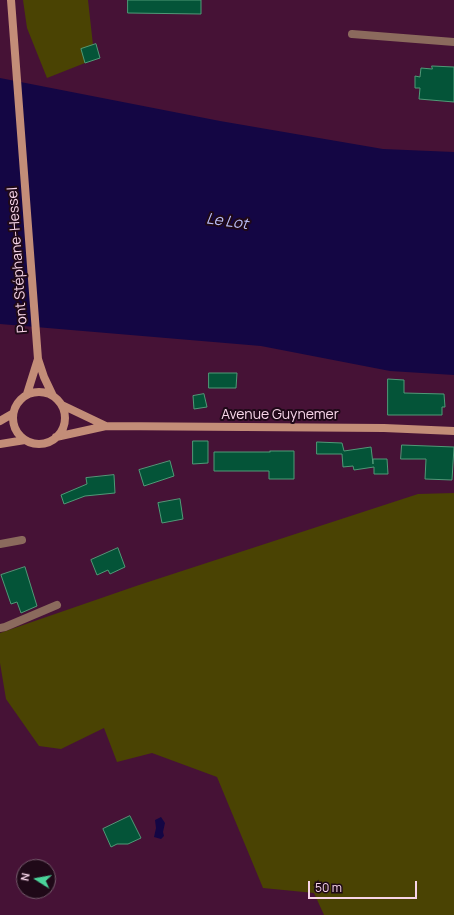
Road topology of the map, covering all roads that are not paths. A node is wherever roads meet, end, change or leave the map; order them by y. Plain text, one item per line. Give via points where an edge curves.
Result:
1 (11, 0) edge
2 (352, 34) dead end
3 (454, 42) edge
4 (38, 359) junction
5 (26, 394) junction
6 (53, 396) junction
7 (62, 406) junction
8 (12, 414) junction
9 (0, 421) edge
10 (106, 426) junction
11 (454, 431) edge
12 (56, 437) junction
13 (25, 440) junction
14 (0, 444) edge
15 (22, 540) dead end
16 (0, 544) edge
17 (57, 605) dead end
18 (0, 628) edge

1 - 4 street, Pont Stéphane-Hessel
2 - 3 street
4 - 5 street
4 - 6 street
5 - 6 street via 44,392
5 - 8 street via 15,406
6 - 7 street
7 - 10 street, Avenue Guynemer
7 - 12 street via 64,422
8 - 9 street
8 - 13 street via 15,429
10 - 11 street, Avenue Guynemer
10 - 12 street, Avenue Guynemer
12 - 13 street via 37,444
13 - 14 street
15 - 16 street
17 - 18 street

